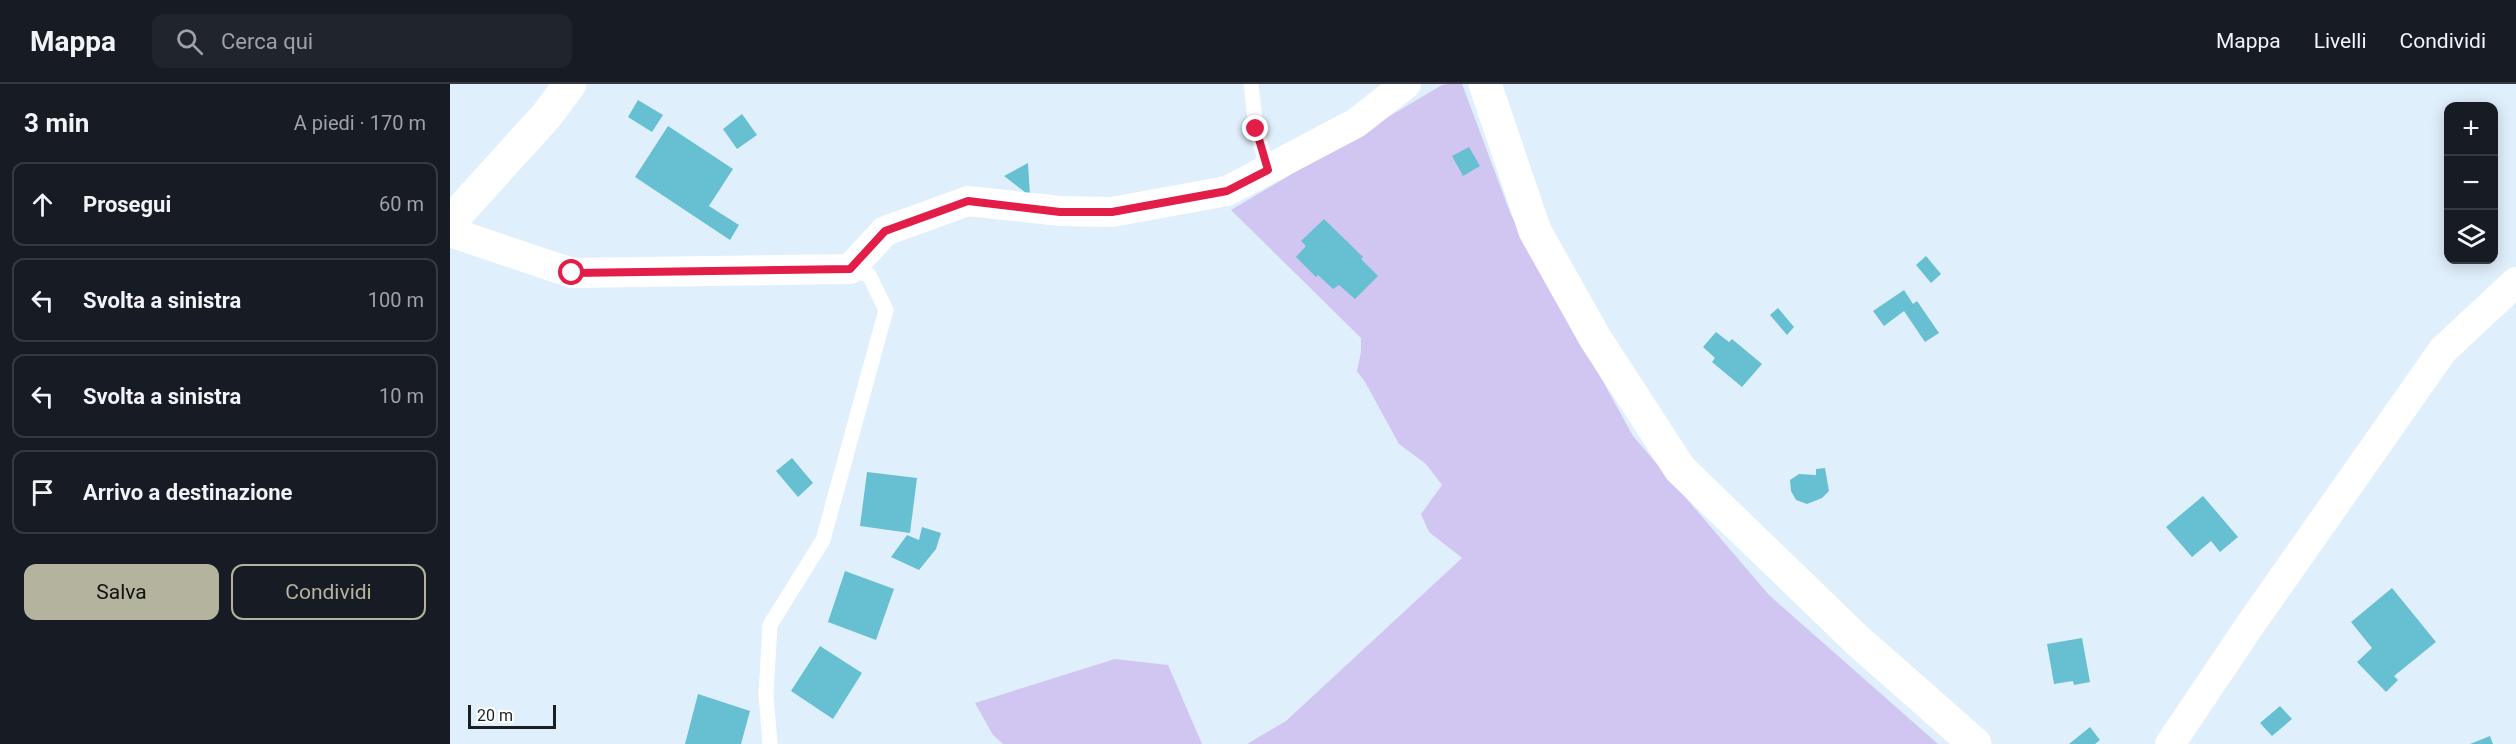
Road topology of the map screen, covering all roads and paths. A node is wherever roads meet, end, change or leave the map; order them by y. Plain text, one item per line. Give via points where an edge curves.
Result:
1 (570, 84) edge
2 (1251, 84) edge
3 (1406, 84) edge
4 (1485, 84) edge
5 (1268, 170) junction
6 (450, 222) edge
7 (450, 232) edge
8 (850, 269) junction
9 (2516, 282) edge
10 (770, 744) edge
11 (1975, 744) edge
12 (2170, 744) edge

1 - 6 street
2 - 5 lane via 1256,129
3 - 5 street via 1356,123
4 - 11 street via 1535,231 1595,338 1680,469 1857,640
5 - 8 street via 1227,191 1112,212 1060,212 968,201 885,231
7 - 8 street via 572,273
8 - 10 lane via 869,275 886,310 823,540 770,625 766,694
9 - 12 street via 2443,350

